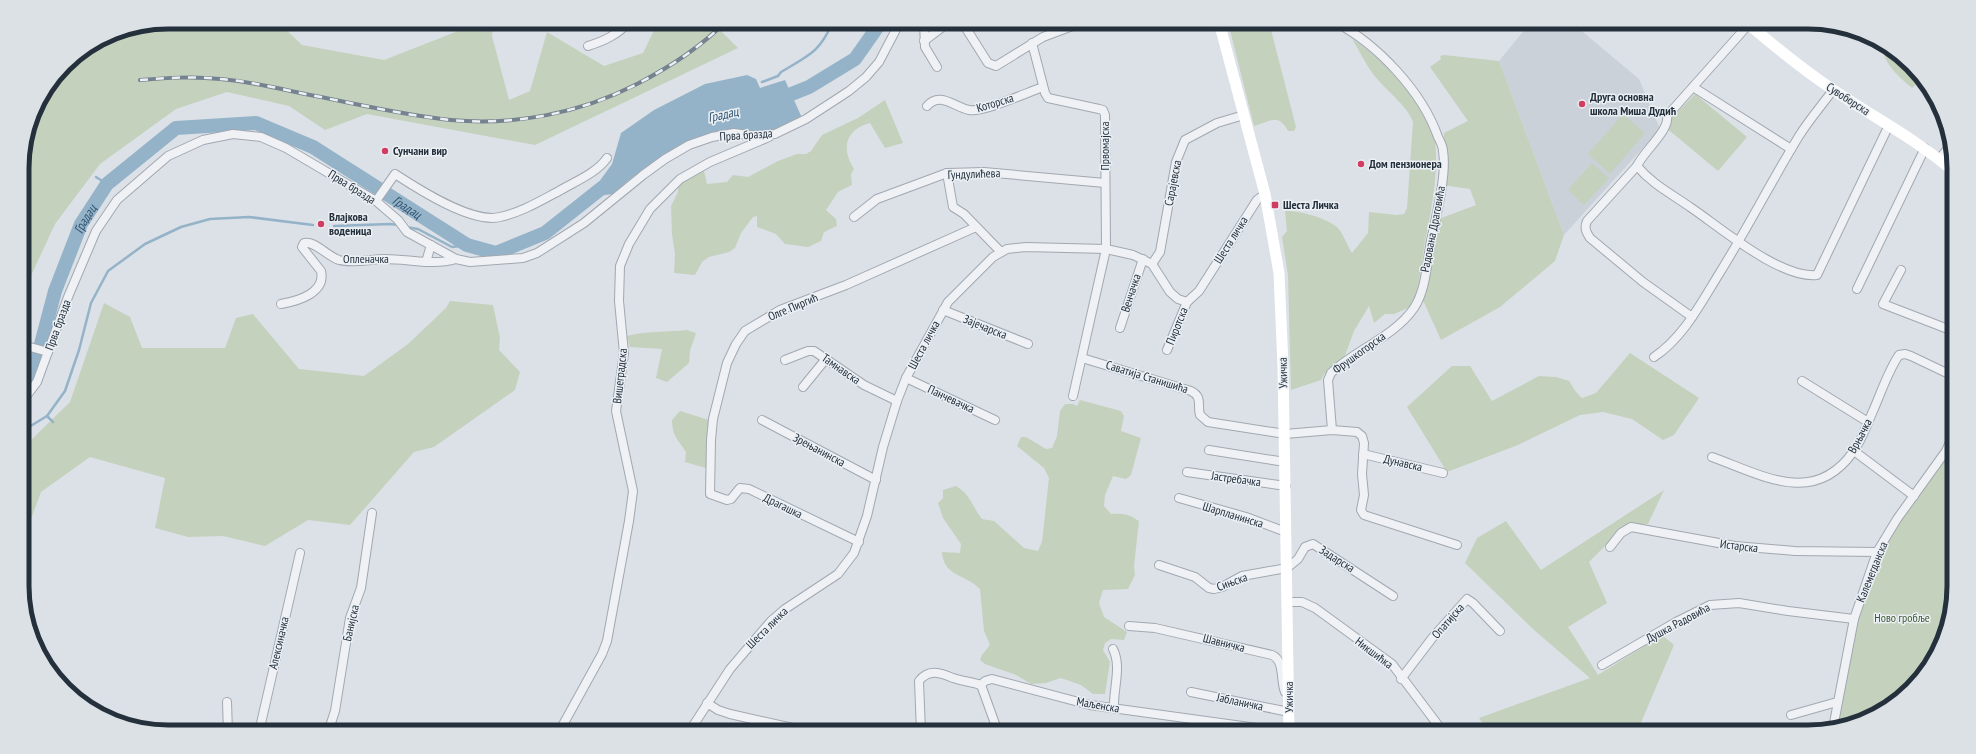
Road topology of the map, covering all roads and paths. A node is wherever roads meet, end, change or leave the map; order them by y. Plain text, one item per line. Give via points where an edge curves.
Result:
1 (623, 29) edge
2 (896, 29) edge
3 (924, 29) edge
4 (939, 29) edge
5 (966, 29) edge
6 (1065, 29) edge
7 (1221, 29) edge
8 (1346, 29) edge
9 (1743, 29) edge
10 (1755, 29) edge
11 (924, 41) junction
12 (1032, 43) junction
13 (588, 46) dead end
14 (938, 67) dead end
15 (1043, 87) junction
16 (1694, 87) junction
17 (1833, 90) junction
18 (926, 106) dead end
19 (1244, 115) junction
20 (1889, 125) junction
21 (776, 134) junction
22 (1925, 148) junction
23 (1792, 149) junction
24 (1946, 151) edge
25 (607, 158) dead end
26 (1939, 159) junction
27 (1637, 166) junction
28 (1947, 166) edge
29 (947, 173) junction
30 (1105, 184) junction
31 (1265, 194) junction
32 (378, 198) junction
33 (854, 217) dead end
34 (976, 227) junction
35 (1739, 242) junction
36 (431, 244) junction
37 (1106, 249) junction
38 (1000, 251) junction
39 (456, 259) junction
40 (1143, 259) junction
41 (426, 262) junction
42 (1152, 264) junction
43 (1901, 270) dead end
44 (1857, 289) dead end
45 (1187, 302) junction
46 (281, 304) dead end
47 (943, 310) junction
48 (1692, 317) junction
49 (1396, 326) joint
50 (1120, 328) dead end
51 (1947, 329) edge
52 (1028, 344) dead end
53 (29, 347) edge
54 (1168, 350) dead end
55 (48, 352) junction
56 (1654, 357) dead end
57 (1082, 358) junction
58 (785, 360) dead end
59 (826, 360) junction
60 (1947, 373) edge
61 (906, 378) junction
62 (1802, 381) dead end
63 (803, 387) dead end
64 (29, 392) edge
65 (1074, 396) dead end
66 (897, 401) junction
67 (762, 420) dead end
68 (995, 420) dead end
69 (1868, 422) junction
70 (1332, 430) junction
71 (1285, 434) junction
72 (1947, 449) edge
73 (1209, 450) dead end
74 (1854, 451) junction
75 (1363, 454) junction
76 (1712, 457) dead end
77 (1285, 462) junction
78 (1187, 472) dead end
79 (1443, 473) dead end
80 (876, 480) junction
81 (1286, 486) junction
82 (710, 494) joint
83 (1914, 496) junction
84 (1179, 498) dead end
85 (372, 513) dead end
86 (1286, 532) junction
87 (858, 542) junction
88 (1457, 545) dead end
89 (1610, 547) dead end
90 (1877, 552) junction
91 (300, 554) dead end
92 (1159, 566) dead end
93 (1286, 568) junction
94 (1393, 596) dead end
95 (1288, 602) junction
96 (1854, 619) junction
97 (1129, 626) dead end
98 (1500, 631) dead end
99 (1113, 649) dead end
100 (1602, 665) dead end
101 (1402, 679) junction
102 (981, 685) junction
103 (1191, 692) dead end
104 (1289, 695) junction
105 (227, 702) dead end
106 (1837, 702) junction
107 (707, 703) junction
108 (1114, 708) junction
109 (1289, 712) junction
110 (1791, 715) dead end
111 (1834, 722) edge
112 (228, 725) edge
113 (261, 725) edge
114 (330, 725) edge
115 (563, 725) edge
116 (693, 725) edge
117 (780, 725) edge
118 (921, 725) edge
119 (995, 725) edge
120 (1237, 725) edge
121 (1288, 725) edge
122 (1438, 725) edge

1 - 13 street via 606,40
2 - 21 street, Прва бразда via 879,62 850,92
3 - 11 street
4 - 11 street
5 - 12 street via 988,63 996,66
6 - 12 street
7 - 19 main road, Ужичка
8 - 49 street, Радована Драговића via 1392,66 1420,101 1443,151 1442,185 1420,296 1408,315
9 - 16 street
10 - 17 main road, Сувоборска
11 - 14 street via 928,54
12 - 15 street, Првомајска
15 - 18 street, Которска via 976,110 942,100 930,102
15 - 30 street, Првомајска via 1048,98 1052,100 1103,110
16 - 23 street
16 - 27 street via 1667,116 1667,125
17 - 20 main road, Сувоборска
17 - 23 street
19 - 31 main road, Ужичка
19 - 42 street, Сарајевска via 1217,124 1185,140 1176,162 1160,252
20 - 22 main road, Сувоборска
20 - 35 street via 1817,275 1802,276
21 - 39 street, Прва бразда via 755,136 734,133 689,145 643,175 584,223 537,253 523,258 487,262
21 - 115 street, Вишеградска via 710,162 680,179 650,209 622,260 618,284 624,353 616,411 633,491 607,641
22 - 26 main road, Сувоборска
22 - 44 street
23 - 35 street
24 - 26 street
25 - 32 street via 603,164 577,181 528,208 499,218 474,215 438,201 395,174
26 - 28 main road, Сувоборска
27 - 35 street via 1648,180
27 - 48 street via 1587,221 1587,233 1643,282
29 - 30 street, Гундулићева via 984,172
29 - 33 street, Гундулићева via 877,199
29 - 34 street via 952,205
30 - 37 street, Првомајска
31 - 45 street, Шеста личка via 1257,200 1199,292
31 - 71 main road, Ужичка via 1279,273
32 - 36 street, Прва бразда via 405,229
32 - 55 street, Прва бразда via 261,137 233,134 203,140 168,156 117,200 96,231
34 - 38 street
34 - 82 street, Олге Пиргић via 846,285 780,310 745,331 727,363 713,419
35 - 48 street
36 - 39 street, Прва бразда
36 - 41 street
37 - 38 street via 1026,247
37 - 40 street
37 - 57 street
38 - 47 street, Шеста личка via 954,294
39 - 41 street, Опленачка via 448,262
40 - 42 street
40 - 50 street, Венчачка
41 - 46 street, Опленачка via 385,259 343,261 330,257 314,244 304,243 302,247 322,271 320,283 308,297
42 - 45 street via 1170,292
43 - 51 street via 1883,304
45 - 54 street, Пиротска
47 - 52 street, Зајечарска
47 - 61 street, Шеста личка
48 - 56 street via 1664,351
49 - 70 street, Фрушкогорска via 1331,373 1328,380
53 - 55 street
55 - 64 street, Прва бразда via 37,382
57 - 65 street
57 - 71 street, Саватија Станишића via 1191,391 1200,400 1200,415 1208,422
58 - 59 street, Тамнавска via 811,350
59 - 63 street
59 - 66 street, Тамнавска via 864,385
60 - 69 street, Врњачка via 1911,356 1899,355
61 - 66 street, Шеста личка
61 - 68 street, Панчевачка
62 - 69 street
66 - 80 street, Шеста личка
67 - 80 street, Зрењанинска
69 - 74 street, Врњачка
70 - 71 street, Саватија Станишића
70 - 75 street, Саватија Станишића via 1354,431 1360,434 1364,443
71 - 77 main road, Ужичка
72 - 83 street, Калемегданска
73 - 77 street
74 - 76 street, Врњачка via 1837,470 1819,480 1799,484
74 - 83 street
75 - 79 street, Дунавска
75 - 88 street via 1364,496 1361,510 1364,515
77 - 81 main road, Ужичка
78 - 81 street, Јастребачка
80 - 87 street, Шеста личка
81 - 86 main road, Ужичка
82 - 87 street, Драгашка via 727,500 740,488 748,489
83 - 90 street, Калемегданска
84 - 86 street, Шарпланинска via 1246,517
85 - 114 street, Банијска via 361,588 350,618 335,711
86 - 93 main road, Ужичка
87 - 107 street, Шеста личка via 851,557 838,574 771,621 730,669
89 - 90 street, Истарска via 1621,533 1631,527 1735,546 1795,551
90 - 96 street, Калемегданска
91 - 113 street, Алексиначка
92 - 93 street, Сињска via 1195,577 1214,589 1242,576
93 - 94 street, Задарска via 1298,559 1305,547 1313,544
93 - 95 main road, Ужичка
95 - 101 street, Никшићка via 1302,602 1330,618 1369,649 1387,659
95 - 104 main road, Ужичка
96 - 100 street, Душка Радовића via 1739,603 1710,605
96 - 106 street, Калемегданска
97 - 104 street, Шавничка via 1155,628 1276,657 1280,662 1284,689
98 - 101 street, Опатијска via 1467,599 1433,637
99 - 108 street via 1118,663
101 - 122 street, Никшићка
102 - 108 street, Маљенска via 992,679 1069,700
102 - 118 street, Маљенска via 953,678 945,673 927,674 919,681
102 - 119 street
103 - 109 street, Јабланичка
104 - 109 main road, Ужичка
105 - 112 street
106 - 110 street
106 - 111 street, Калемегданска
107 - 116 street, Шеста личка
107 - 117 street via 730,714
108 - 120 street, Маљенска
109 - 121 main road, Ужичка

